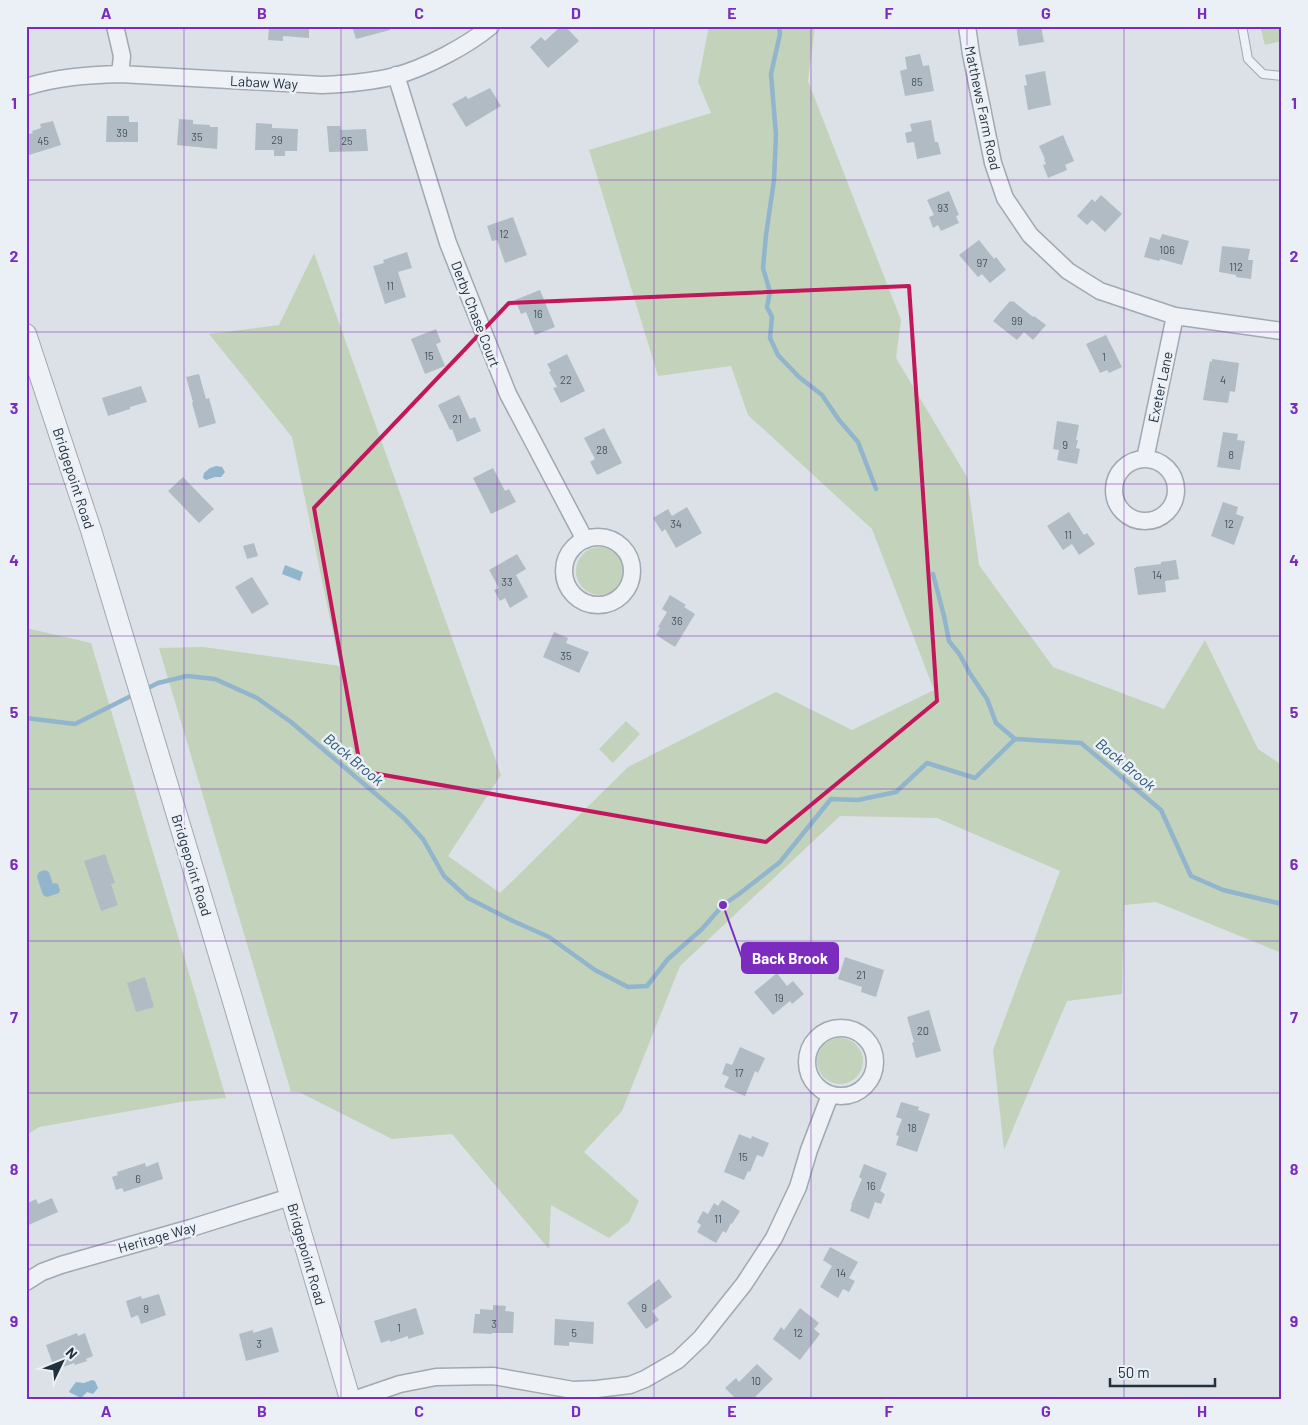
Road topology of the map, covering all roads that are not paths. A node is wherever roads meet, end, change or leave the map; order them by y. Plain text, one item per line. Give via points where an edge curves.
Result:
1 (115, 26) edge
2 (491, 26) edge
3 (967, 26) edge
4 (1242, 26) edge
5 (120, 74) junction
6 (396, 75) junction
7 (1282, 76) edge
8 (26, 87) edge
9 (1175, 316) junction
10 (1282, 331) edge
11 (26, 334) edge
12 (1145, 458) dead end
13 (585, 540) junction
14 (830, 1095) junction
15 (290, 1197) junction
16 (26, 1282) edge
17 (350, 1399) edge
18 (356, 1399) edge

1 - 5 street via 122,56
2 - 6 street, Labaw Way via 441,57
3 - 9 street, Matthews Farm Road via 993,164 1005,198 1030,235 1068,271 1100,291
4 - 7 lane via 1248,58 1263,74
5 - 6 street, Labaw Way via 322,85 349,84
5 - 8 street, Labaw Way via 62,78
6 - 13 street, Derby Chase Court via 448,243 508,394
9 - 10 street, Matthews Farm Road
9 - 12 street, Exeter Lane
11 - 15 street, Bridgepoint Road via 91,530
13 - 13 street via 569,554 565,564 567,586 582,601 593,605 614,602 629,585 631,562 626,552 613,541 596,537
14 - 14 street via 852,1095 869,1082 874,1071 872,1049 866,1040 847,1029 825,1032 816,1039 807,1059 812,1081
14 - 18 street via 798,1187 774,1238 702,1338 678,1360 630,1385 597,1389 573,1390 493,1376 436,1377 400,1384
15 - 16 street, Heritage Way via 61,1265
15 - 17 street, Bridgepoint Road

